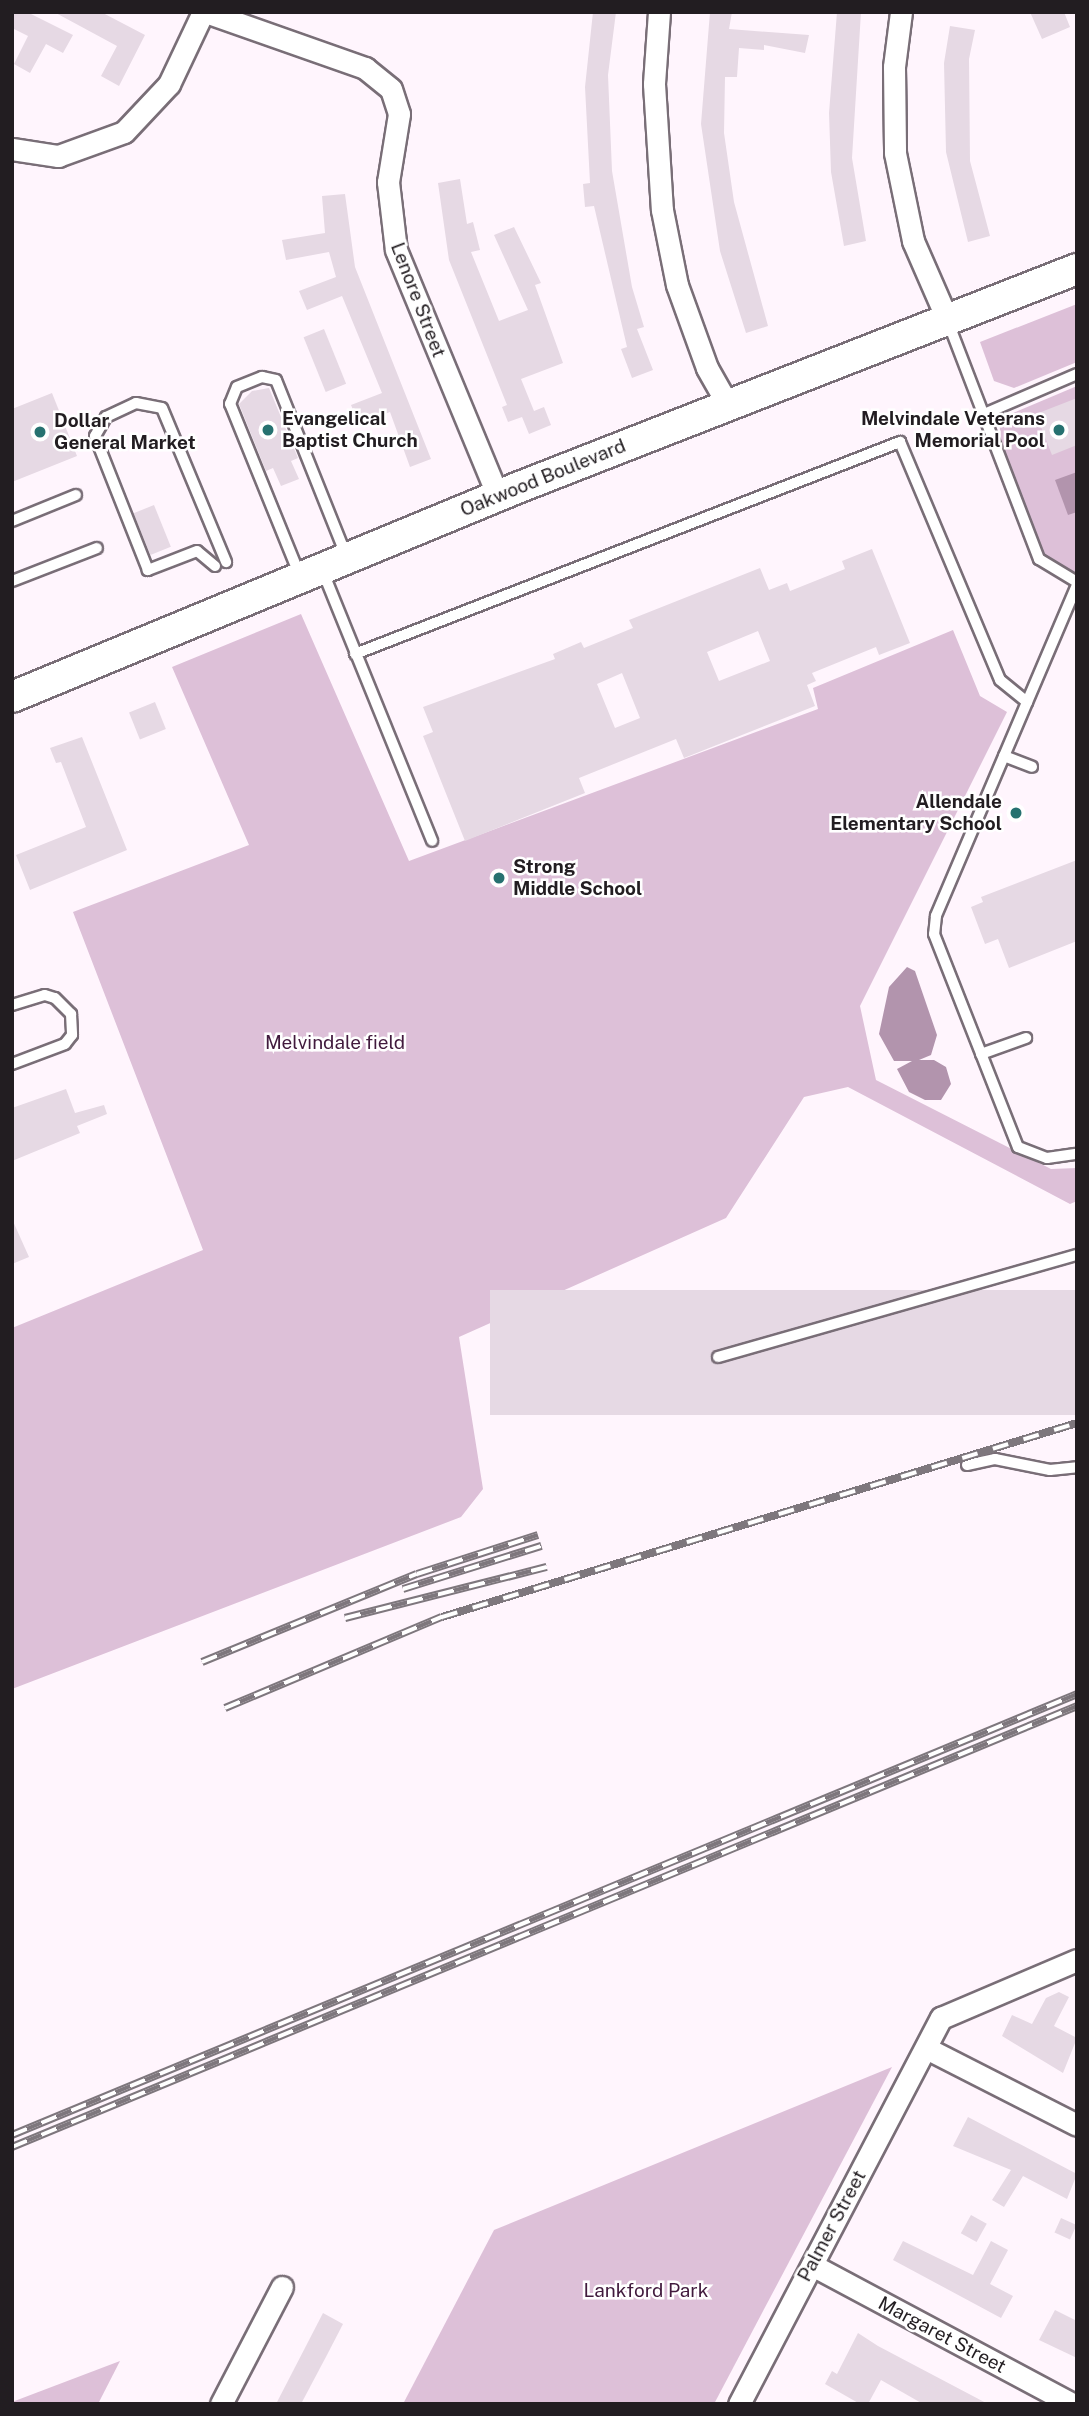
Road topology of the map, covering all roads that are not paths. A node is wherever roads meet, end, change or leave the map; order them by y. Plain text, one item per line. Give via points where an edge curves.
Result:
1 (205, 12) edge
2 (659, 12) edge
3 (901, 12) edge
4 (12, 149) edge
5 (1077, 269) edge
6 (948, 321) junction
7 (1077, 374) edge
8 (728, 405) junction
9 (984, 414) junction
10 (76, 495) dead end
11 (498, 496) junction
12 (12, 521) edge
13 (97, 548) dead end
14 (220, 564) joint
15 (323, 568) junction
16 (12, 581) edge
17 (1077, 584) edge
18 (355, 654) junction
19 (14, 692) edge
20 (1027, 702) junction
21 (1004, 756) junction
22 (1032, 767) dead end
23 (432, 842) dead end
24 (12, 1005) edge
25 (1026, 1038) dead end
26 (981, 1054) junction
27 (12, 1064) edge
28 (1077, 1154) edge
29 (1077, 1255) edge
30 (718, 1357) dead end
31 (967, 1465) dead end
32 (1077, 1467) edge
33 (1077, 1960) edge
34 (926, 2048) junction
35 (1077, 2125) edge
36 (812, 2266) junction
37 (282, 2287) dead end
38 (221, 2404) edge
39 (738, 2404) edge
40 (1072, 2404) edge

1 - 4 street via 163,93 124,132 68,154 24,155
1 - 11 street, Lenore Street via 365,68 391,89 399,114 388,182 396,250
2 - 8 street via 654,84 662,210 677,285 707,368
3 - 6 street via 894,67 895,153 913,241
5 - 6 main road, Oakwood Boulevard
6 - 8 main road, Oakwood Boulevard
6 - 9 lane
7 - 9 lane
8 - 11 main road, Oakwood Boulevard
9 - 17 lane via 1039,559
10 - 12 lane
11 - 15 main road, Oakwood Boulevard
13 - 16 lane
14 - 14 lane via 162,408 136,403 106,416 95,436 148,570 197,551
15 - 15 lane via 278,523 229,400 237,387 262,377 275,380
15 - 18 lane
15 - 19 main road, Oakwood Boulevard
17 - 20 lane
18 - 20 lane via 900,442 1000,680
18 - 23 lane
20 - 21 lane
21 - 22 lane
21 - 26 lane via 936,916 934,934
24 - 27 lane via 45,995 55,998 71,1014 72,1035 65,1044
25 - 26 lane
26 - 28 lane via 1018,1147 1047,1158
29 - 30 lane
31 - 32 lane via 995,1459 1050,1469
33 - 34 street, Palmer Street via 942,2018
34 - 35 street
34 - 36 street, Palmer Street
36 - 39 street, Palmer Street
36 - 40 street, Margaret Street
37 - 38 street

